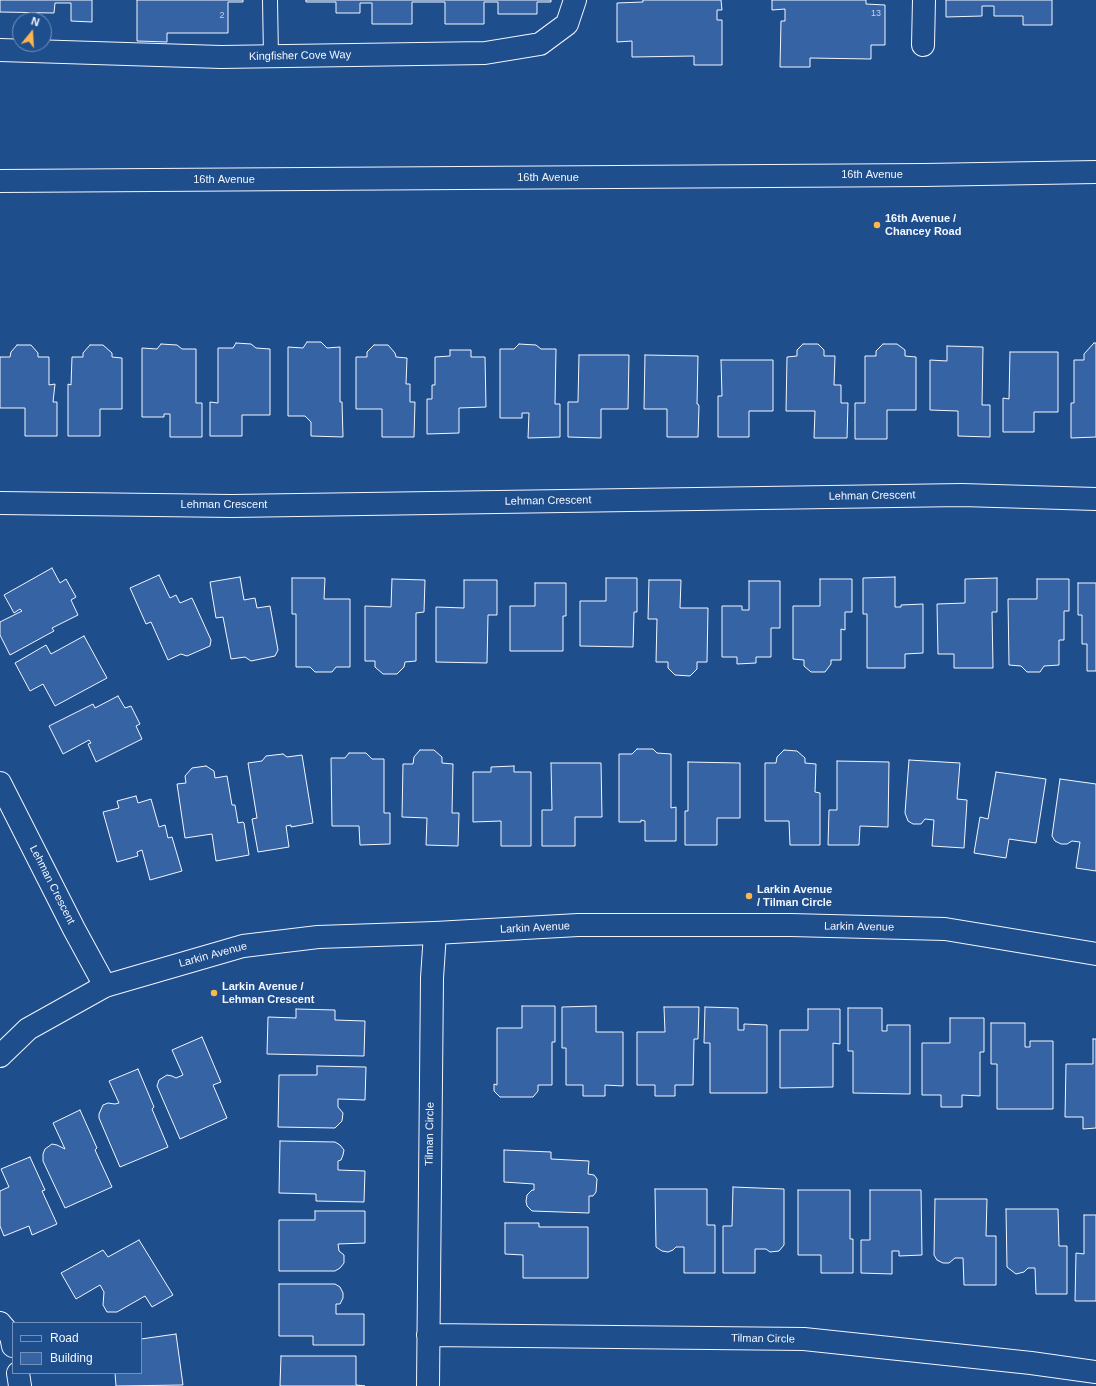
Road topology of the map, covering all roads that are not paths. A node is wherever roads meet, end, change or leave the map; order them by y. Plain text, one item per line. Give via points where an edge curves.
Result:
1 (270, 0) edge
2 (574, 0) edge
3 (924, 0) edge
4 (923, 45) dead end
5 (0, 50) edge
6 (271, 56) junction
7 (1096, 172) edge
8 (0, 182) edge
9 (1096, 499) edge
10 (0, 503) edge
11 (0, 783) edge
12 (435, 934) junction
13 (1096, 954) edge
14 (105, 986) junction
15 (0, 1056) edge
16 (0, 1323) edge
17 (428, 1336) junction
18 (12, 1341) edge
19 (1096, 1372) edge
20 (18, 1374) edge
21 (20, 1386) edge
22 (428, 1386) edge

1 - 6 lane
2 - 6 street, Kingfisher Cove Way via 567,24 540,44 485,53
3 - 4 street
5 - 6 street, Kingfisher Cove Way via 221,57
7 - 8 street, 16th Avenue
9 - 10 street, Lehman Crescent via 962,494 232,506
11 - 14 street, Lehman Crescent
12 - 13 street, Larkin Avenue via 578,925 791,925 945,929
12 - 14 street, Larkin Avenue via 318,937 243,946
12 - 17 street, Tilman Circle via 432,978
14 - 15 street, Larkin Avenue via 28,1029
16 - 18 street
17 - 19 street, Tilman Circle via 804,1339
17 - 22 street, Tilman Circle
20 - 21 street

